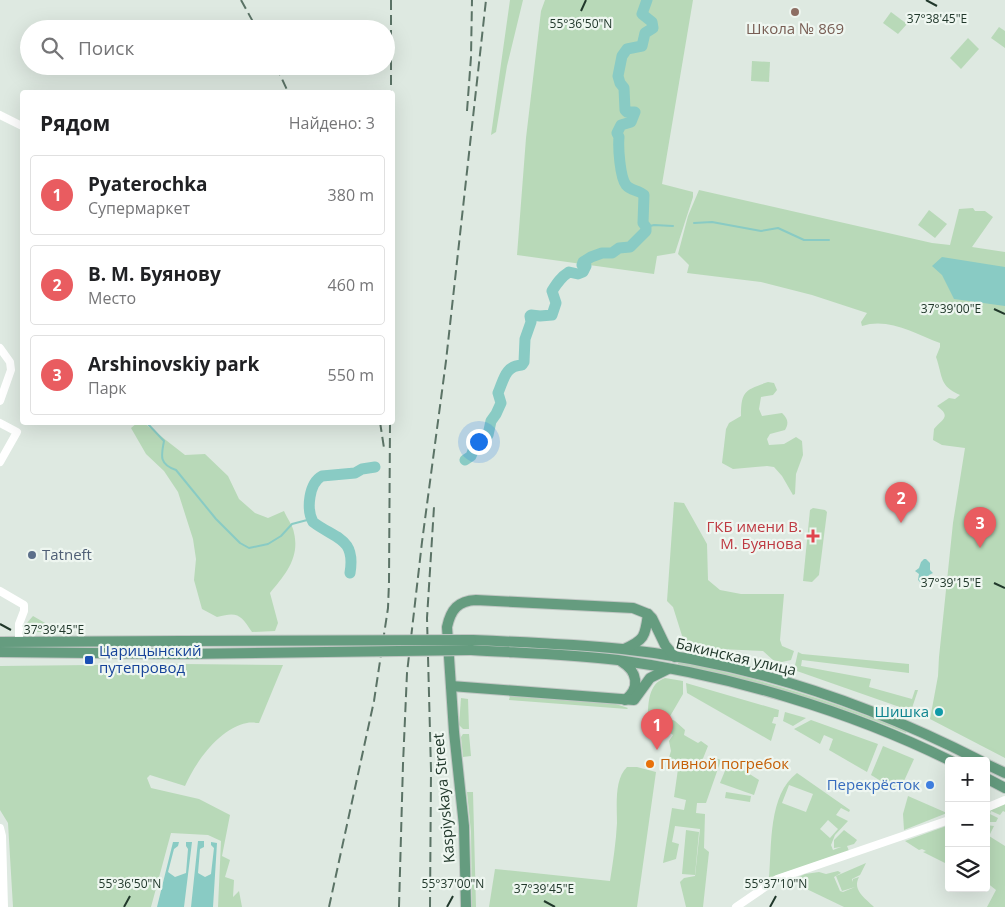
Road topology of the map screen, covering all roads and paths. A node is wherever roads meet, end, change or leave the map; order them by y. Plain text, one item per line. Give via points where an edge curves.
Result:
1 (0, 114) edge
2 (20, 125) edge
3 (0, 348) edge
4 (0, 400) edge
5 (0, 423) edge
6 (0, 462) edge
7 (0, 591) edge
8 (648, 614) junction
9 (0, 642) edge
10 (19, 642) junction
11 (471, 645) junction
12 (623, 649) junction
13 (0, 652) edge
14 (675, 657) junction
15 (618, 660) junction
16 (668, 668) junction
17 (451, 686) junction
18 (625, 700) junction
19 (973, 757) edge
20 (945, 758) edge
21 (990, 766) edge
22 (1005, 773) edge
23 (990, 780) edge
24 (1005, 788) edge
25 (1005, 800) edge
26 (990, 806) edge
27 (945, 821) edge
28 (0, 828) edge
29 (4, 907) edge
30 (466, 907) edge
31 (736, 907) edge

1 - 2 street
3 - 4 street via 10,362 11,370
5 - 6 street via 17,432
7 - 10 street via 24,605
8 - 12 main road via 642,639
8 - 14 main road
8 - 17 main road, Kaspiyskaya Street via 633,608 476,600 460,603 449,616
9 - 10 main road
10 - 11 main road, bridge
11 - 12 main road, Бакинская улица via 549,643
11 - 13 main road, bridge via 182,654
11 - 15 main road
12 - 14 main road, Бакинская улица
14 - 19 main road, Бакинская улица via 747,672 844,702 927,734
15 - 16 main road
15 - 18 main road via 632,670 635,679 631,694
16 - 18 main road via 650,678 636,699
16 - 20 main road via 786,697 886,732
17 - 18 main road
17 - 30 main road, Kaspiyskaya Street via 464,826
21 - 22 main road
23 - 24 main road
25 - 26 street
27 - 31 street via 777,879
28 - 29 street

